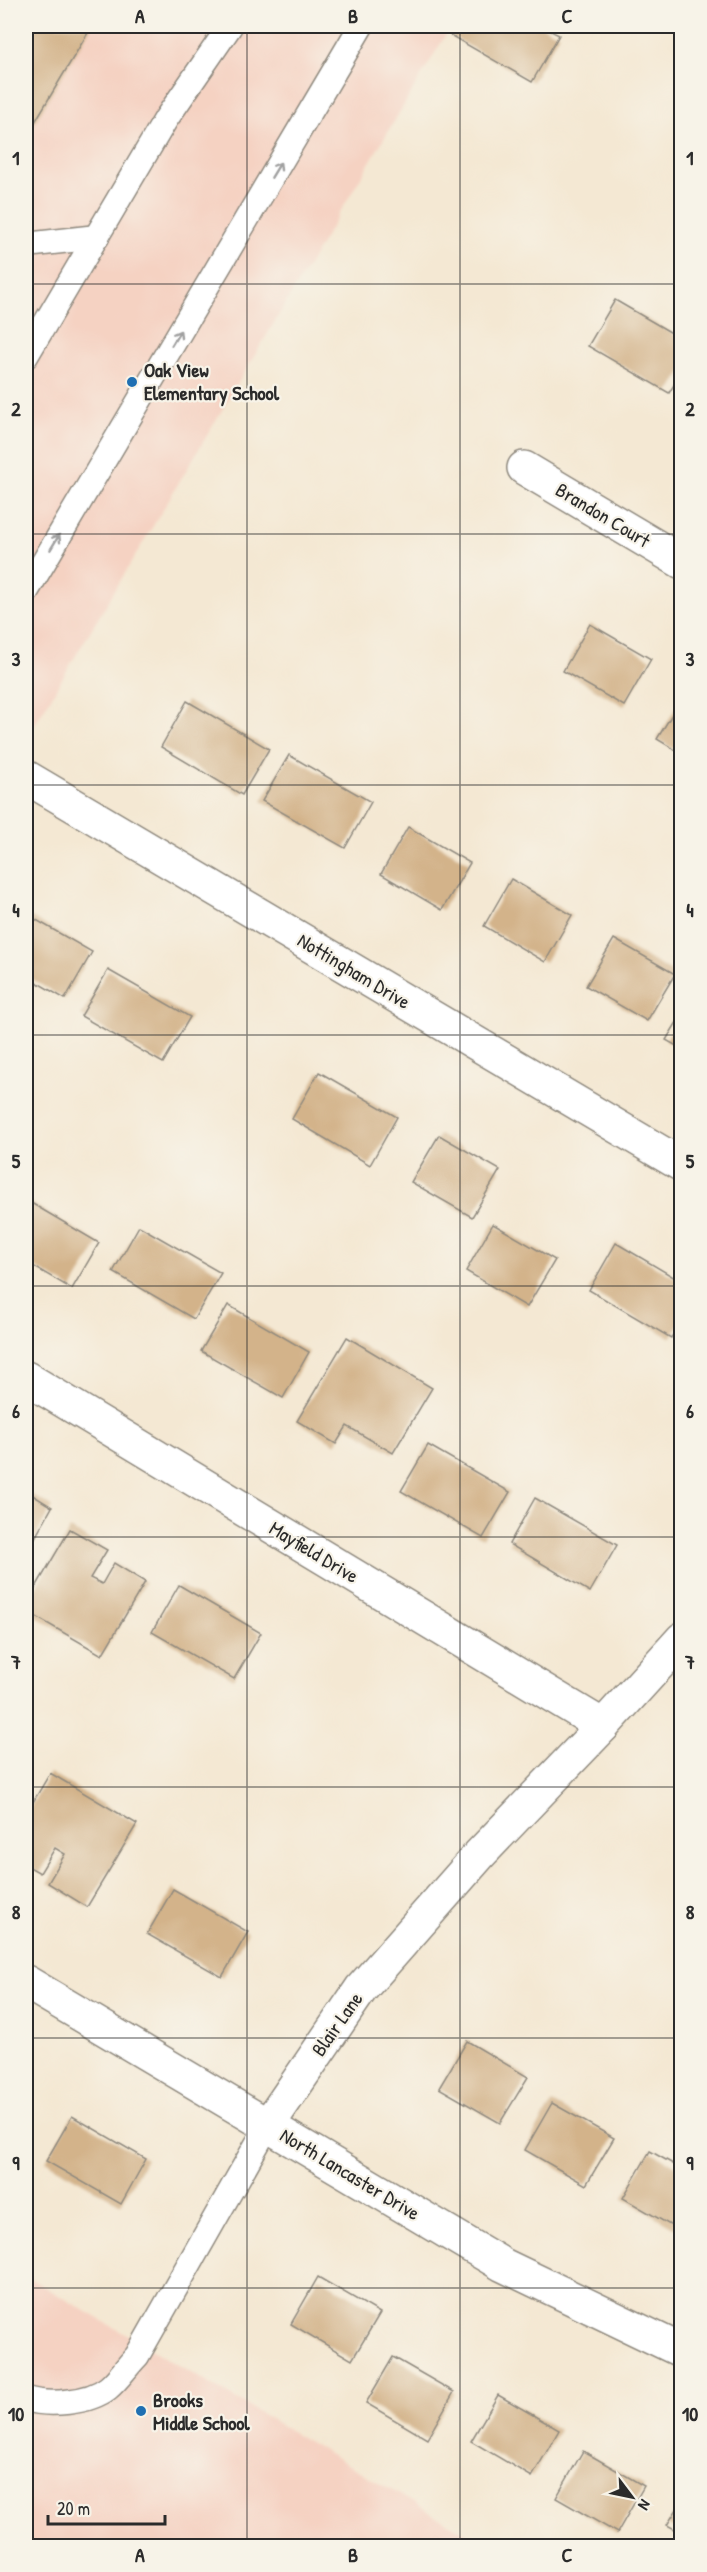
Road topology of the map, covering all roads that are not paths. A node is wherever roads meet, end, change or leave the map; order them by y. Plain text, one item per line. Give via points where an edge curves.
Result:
1 (230, 26) edge
2 (361, 26) edge
3 (97, 237) junction
4 (26, 245) edge
5 (26, 356) edge
6 (524, 468) dead end
7 (681, 562) edge
8 (26, 592) edge
9 (26, 777) edge
10 (681, 1165) edge
11 (26, 1378) edge
12 (681, 1639) edge
13 (603, 1726) junction
14 (26, 1982) edge
15 (268, 2125) junction
16 (681, 2351) edge
17 (26, 2399) edge

1 - 3 lane via 166,119
8 -> 2 lane
3 - 4 lane
3 - 5 lane
6 - 7 street, Brandon Court
9 - 10 street, Nottingham Drive
11 - 13 street, Mayfield Drive
12 - 13 street, Blair Lane
13 - 15 street, Blair Lane via 480,1854 361,1989
14 - 15 street, North Lancaster Drive
15 - 16 street, North Lancaster Drive via 503,2265
15 - 17 lane, Blair Lane via 137,2356 107,2389 79,2401

